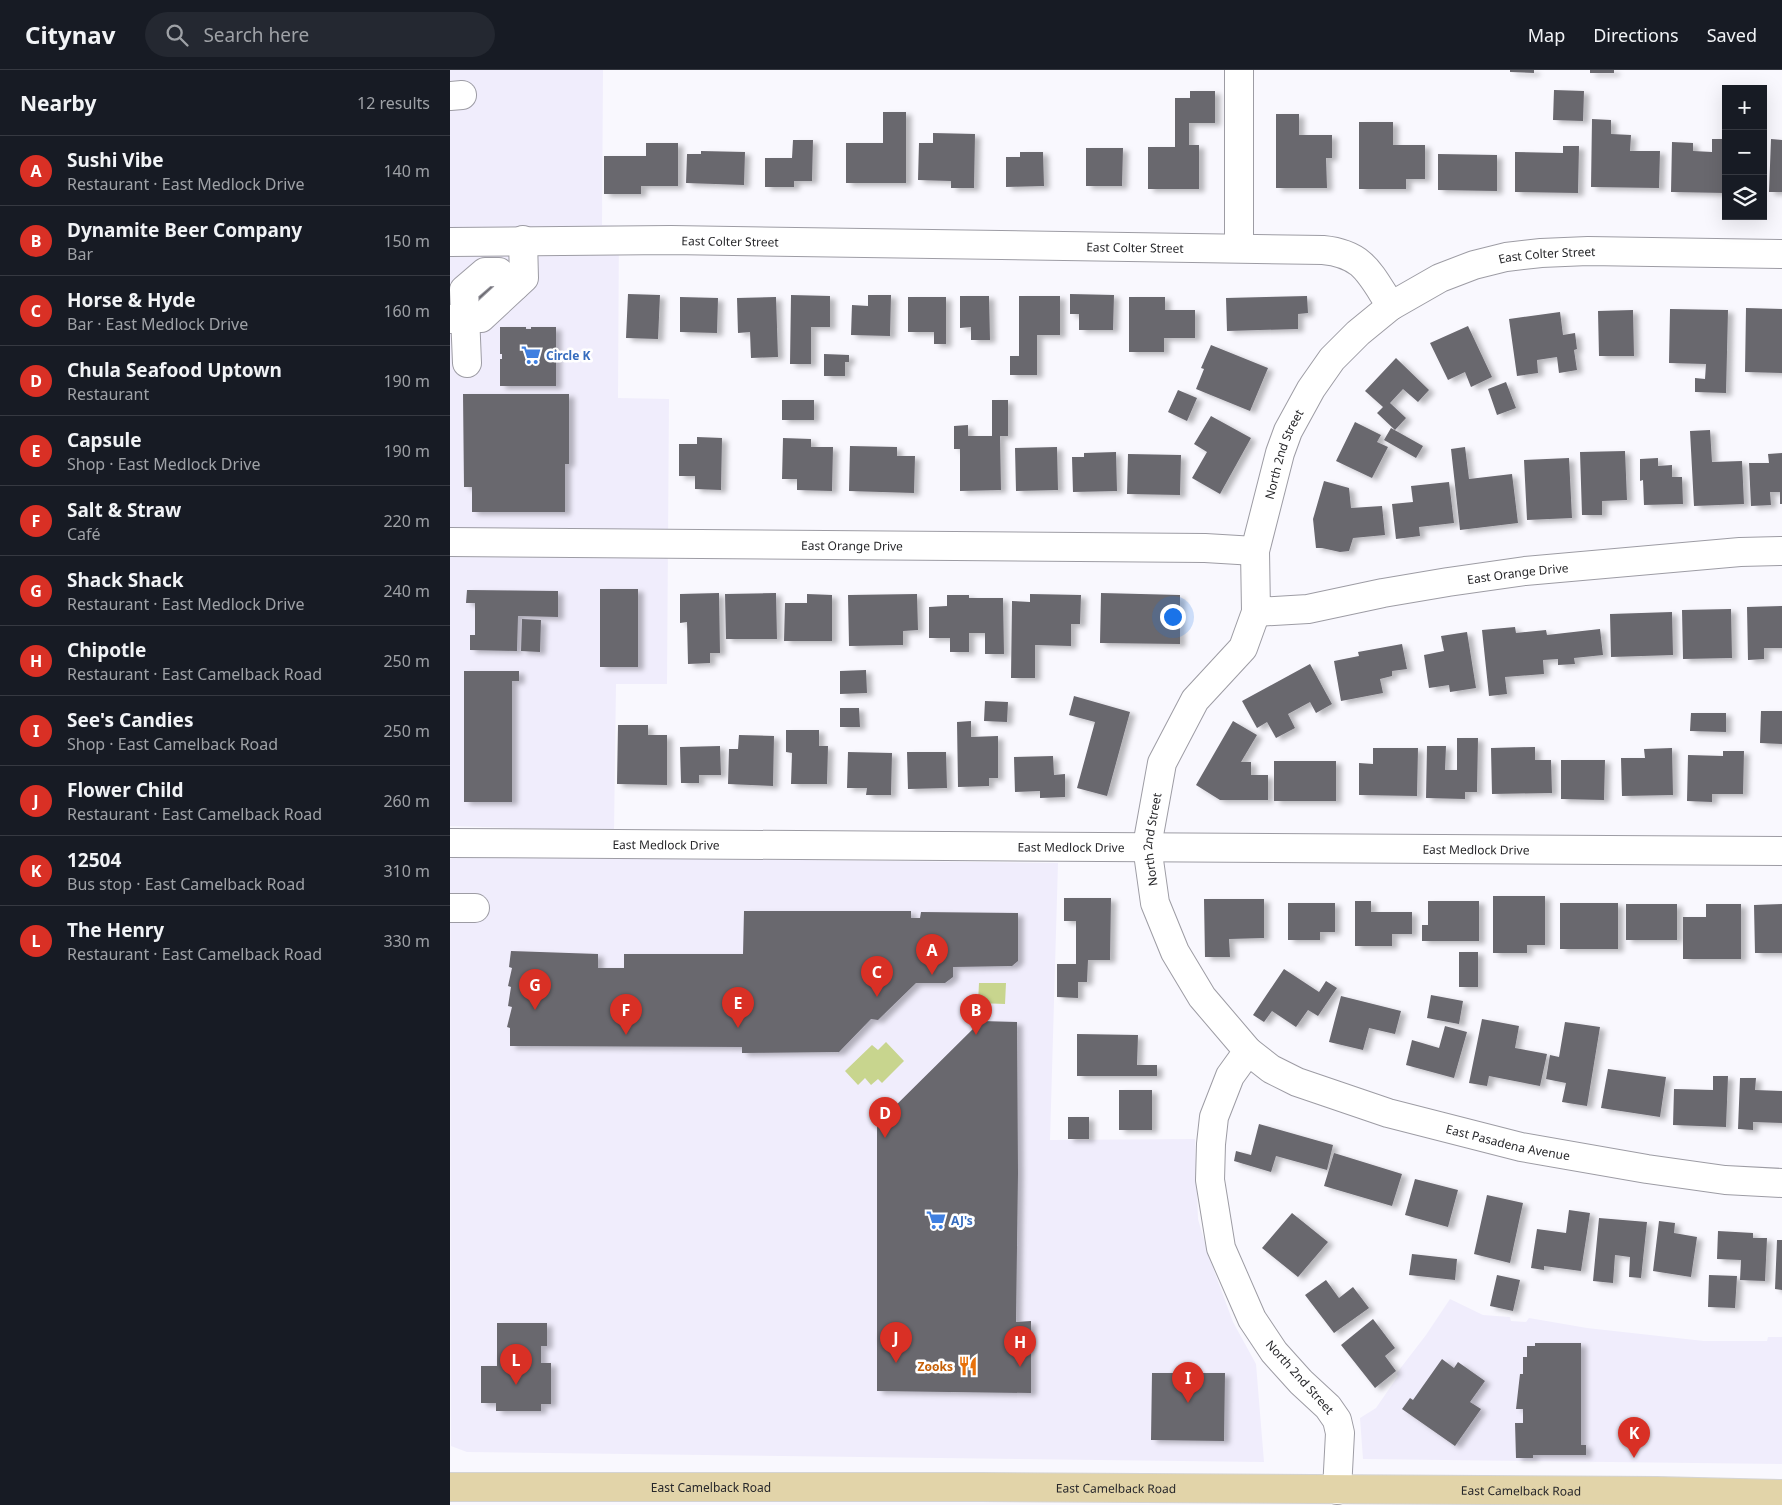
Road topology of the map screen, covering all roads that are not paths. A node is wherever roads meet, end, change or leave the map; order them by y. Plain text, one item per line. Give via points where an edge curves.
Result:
1 (1239, 70) edge
2 (523, 240) junction
3 (450, 242) edge
4 (1239, 248) junction
5 (1782, 254) edge
6 (1391, 306) junction
7 (458, 319) edge
8 (467, 362) dead end
9 (450, 542) edge
10 (1255, 551) junction
11 (1782, 551) edge
12 (1256, 612) junction
13 (450, 843) edge
14 (1147, 846) junction
15 (1782, 850) edge
16 (1248, 1051) junction
17 (1782, 1183) edge
18 (450, 1487) edge
19 (1337, 1490) junction
20 (1782, 1494) edge
21 (742, 1496) edge
22 (1657, 1498) edge

1 - 4 street
2 - 3 street, East Colter Street
2 - 4 street, East Colter Street
2 - 7 street via 524,278 480,318
4 - 6 street, East Colter Street via 1340,252 1364,266
5 - 6 street, East Colter Street via 1588,251 1506,257 1440,278
6 - 10 street, North 2nd Street via 1332,360 1302,404 1280,453
7 - 8 street
9 - 10 street, East Orange Drive
10 - 12 street, North 2nd Street
11 - 12 street, East Orange Drive via 1524,571 1383,593 1308,609
12 - 14 street, North 2nd Street via 1242,648 1194,700 1162,763
13 - 14 street, East Medlock Drive
14 - 15 street, East Medlock Drive
14 - 16 street, North 2nd Street via 1155,903 1175,952 1202,996
16 - 17 street, East Pasadena Avenue via 1271,1069 1297,1082 1388,1113 1511,1145 1725,1180
16 - 19 street, North 2nd Street via 1230,1076 1214,1116 1210,1180 1221,1248 1252,1320 1274,1352 1337,1420 1340,1433
18 - 21 main road, East Camelback Road
19 - 21 main road, East Camelback Road via 980,1488
19 - 22 main road, East Camelback Road
20 - 22 main road, East Camelback Road

